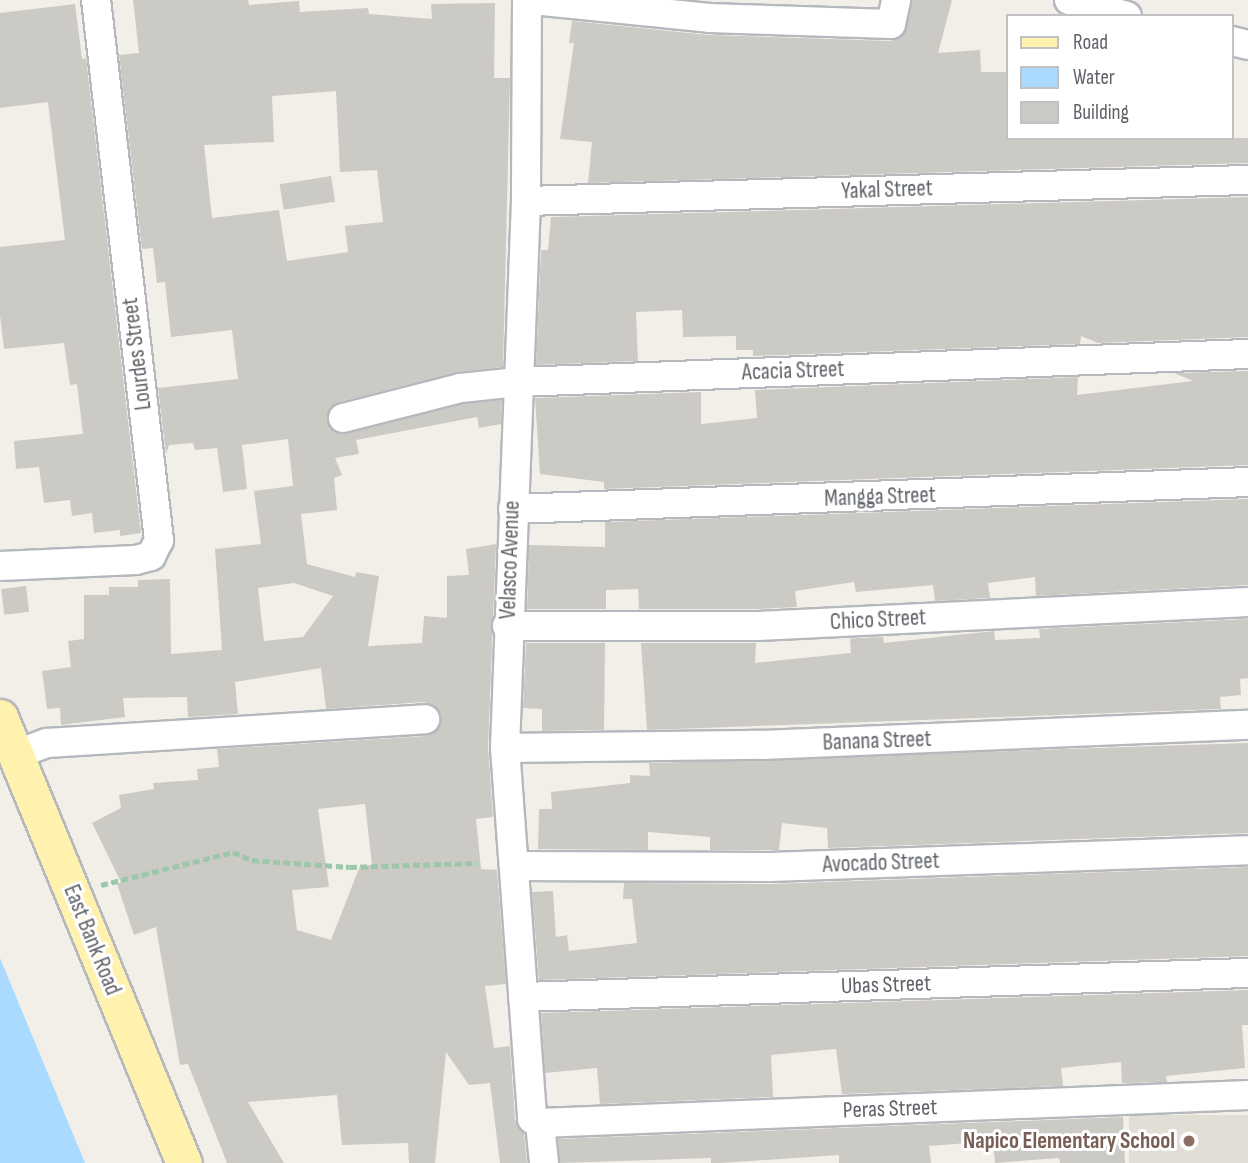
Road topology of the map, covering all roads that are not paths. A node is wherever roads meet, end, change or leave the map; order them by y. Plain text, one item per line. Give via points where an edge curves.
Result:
1 (96, 0) edge
2 (527, 0) edge
3 (533, 0) edge
4 (896, 0) edge
5 (1069, 0) edge
6 (1120, 14) edge
7 (1248, 180) edge
8 (526, 201) junction
9 (1248, 354) edge
10 (518, 382) junction
11 (343, 418) dead end
12 (1248, 482) edge
13 (513, 509) junction
14 (0, 566) edge
15 (1248, 602) edge
16 (507, 626) junction
17 (0, 717) edge
18 (425, 719) dead end
19 (1248, 725) edge
20 (505, 748) junction
21 (15, 755) junction
22 (1248, 850) edge
23 (514, 866) junction
24 (1248, 973) edge
25 (523, 997) junction
26 (1248, 1094) edge
27 (536, 1121) junction
28 (184, 1163) edge
29 (544, 1163) edge

1 - 14 street, Lourdes Street via 159,540 151,556 136,560
2 - 8 street, Velasco Avenue
3 - 4 street via 709,18 891,24
5 - 6 street
7 - 8 street, Yakal Street
8 - 10 street, Velasco Avenue
9 - 10 street, Acacia Street
10 - 11 street, Acacia Street via 461,388
10 - 13 street, Velasco Avenue
12 - 13 street, Mangga Street
13 - 16 street, Velasco Avenue
15 - 16 street, Chico Street via 758,626
16 - 20 street, Velasco Avenue
17 - 21 main road, East Bank Road
18 - 21 street via 47,743
19 - 20 street, Banana Street via 762,746
20 - 23 street, Velasco Avenue
21 - 28 main road, East Bank Road
22 - 23 street, Avocado Street via 770,867
23 - 25 street, Velasco Avenue
24 - 25 street, Ubas Street
25 - 27 street, Velasco Avenue
26 - 27 street, Peras Street
27 - 29 street, Velasco Avenue

